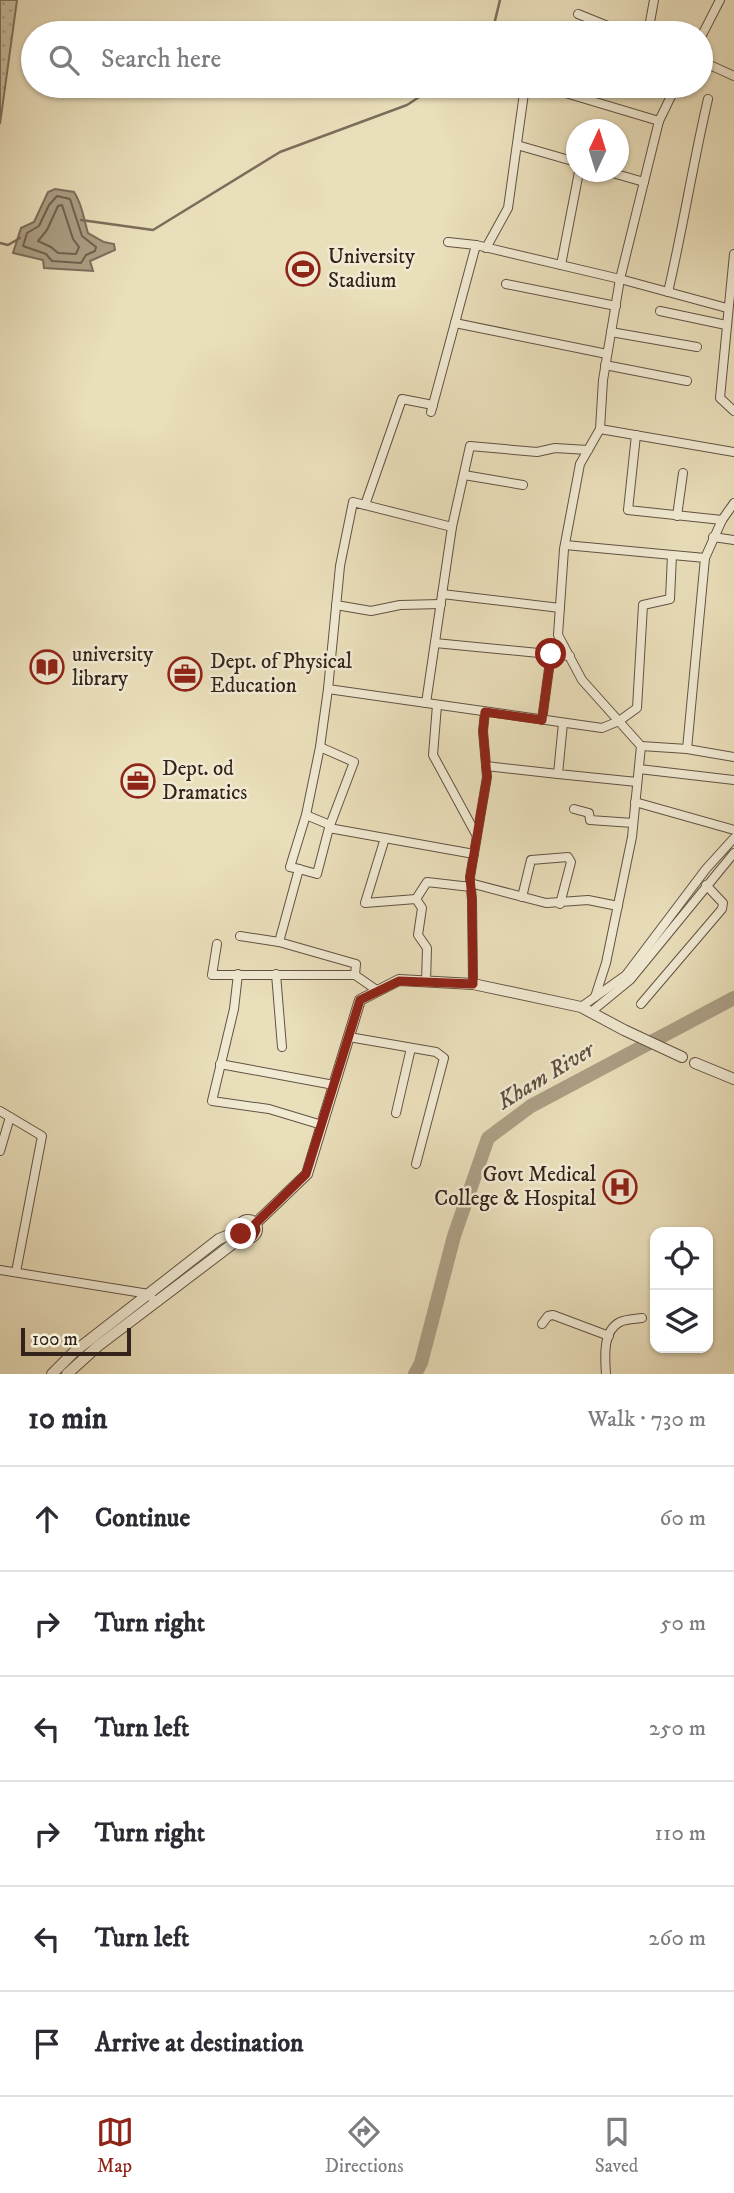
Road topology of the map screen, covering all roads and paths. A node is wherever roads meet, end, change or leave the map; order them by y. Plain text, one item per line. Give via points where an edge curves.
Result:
1 (654, 0) edge
2 (720, 0) edge
3 (578, 14) dead end
4 (595, 21) edge
5 (650, 21) edge
6 (709, 21) edge
7 (713, 66) edge
8 (734, 76) edge
9 (523, 98) edge
10 (582, 98) edge
11 (670, 98) edge
12 (709, 99) dead end
13 (659, 121) junction
14 (517, 145) junction
15 (566, 159) edge
16 (629, 178) edge
17 (577, 182) edge
18 (644, 182) junction
19 (448, 242) dead end
20 (476, 245) junction
21 (486, 247) junction
22 (734, 254) edge
23 (561, 265) junction
24 (620, 279) junction
25 (506, 284) dead end
26 (668, 292) junction
27 (616, 306) junction
28 (727, 308) junction
29 (660, 311) dead end
30 (455, 323) junction
31 (726, 325) junction
32 (611, 331) junction
33 (697, 347) dead end
34 (607, 354) junction
35 (606, 365) junction
36 (687, 381) dead end
37 (734, 411) edge
38 (600, 429) junction
39 (636, 435) junction
40 (588, 450) junction
41 (734, 452) edge
42 (682, 473) dead end
43 (464, 475) junction
44 (523, 485) dead end
45 (734, 503) edge
46 (365, 505) junction
47 (677, 516) junction
48 (722, 520) junction
49 (452, 527) junction
50 (713, 537) junction
51 (734, 540) edge
52 (565, 545) junction
53 (672, 555) junction
54 (705, 558) junction
55 (442, 594) junction
56 (441, 604) junction
57 (336, 605) junction
58 (560, 608) junction
59 (435, 643) junction
60 (551, 654) junction
61 (570, 656) junction
62 (328, 689) junction
63 (426, 703) junction
64 (437, 705) junction
65 (485, 712) junction
66 (542, 720) junction
67 (619, 721) junction
68 (563, 723) junction
69 (641, 746) junction
70 (320, 747) junction
71 (687, 749) junction
72 (734, 757) edge
73 (486, 766) junction
74 (639, 769) junction
75 (558, 774) junction
76 (734, 780) edge
77 (637, 782) junction
78 (635, 802) junction
79 (574, 808) dead end
80 (306, 815) junction
81 (633, 823) junction
82 (329, 826) junction
83 (734, 830) edge
84 (477, 836) junction
85 (384, 838) junction
86 (734, 838) edge
87 (734, 853) edge
88 (474, 854) junction
89 (299, 869) junction
90 (470, 885) junction
91 (706, 885) junction
92 (522, 897) junction
93 (416, 899) junction
94 (560, 904) junction
95 (618, 906) junction
96 (240, 936) dead end
97 (279, 942) junction
98 (217, 944) dead end
99 (238, 974) junction
100 (276, 974) junction
101 (355, 975) junction
102 (426, 982) junction
103 (473, 984) junction
104 (378, 991) junction
105 (596, 997) junction
106 (641, 1004) dead end
107 (581, 1007) junction
108 (592, 1012) junction
109 (349, 1037) junction
110 (282, 1047) dead end
111 (411, 1048) junction
112 (677, 1055) dead end
113 (695, 1063) dead end
114 (220, 1064) junction
115 (734, 1079) edge
116 (334, 1085) junction
117 (0, 1111) edge
118 (396, 1113) dead end
119 (10, 1117) junction
120 (322, 1125) junction
121 (0, 1151) edge
122 (416, 1164) dead end
123 (0, 1269) edge
124 (16, 1272) junction
125 (152, 1298) junction
126 (642, 1318) dead end
127 (542, 1324) dead end
128 (609, 1336) junction
129 (52, 1374) edge
130 (67, 1374) edge
131 (606, 1374) edge

1 - 5 street
2 - 6 street
3 - 4 street
7 - 8 street
9 - 14 street
10 - 13 street
11 - 13 street
12 - 26 street
13 - 18 street
14 - 15 street
14 - 21 street via 508,208
16 - 18 street
17 - 23 street
18 - 24 street
19 - 20 street
20 - 21 street
20 - 30 street
21 - 23 street
22 - 28 street
23 - 24 street
24 - 26 street
24 - 27 street
25 - 27 street
26 - 28 street
27 - 32 street
28 - 31 street
29 - 31 street
30 - 34 street
30 - 46 street via 432,409 402,399
31 - 37 street via 720,398
32 - 33 street
32 - 34 street
34 - 35 street
35 - 36 street
35 - 38 street
38 - 39 street
38 - 40 street
39 - 41 street
39 - 47 street via 628,510
40 - 43 street via 537,452 470,446
40 - 52 street via 580,464
42 - 47 street
43 - 44 street
43 - 49 street
45 - 48 street
46 - 49 street
46 - 57 street via 353,502
47 - 48 street
48 - 50 street
49 - 55 street
50 - 51 street
50 - 54 street
52 - 53 street
52 - 58 street
53 - 54 street
53 - 67 street via 670,599 643,606 637,708
54 - 71 street
55 - 56 street
55 - 58 street
56 - 57 street via 371,611
56 - 59 street
57 - 62 street
58 - 61 street via 558,635
59 - 60 street
59 - 63 street
60 - 61 street
60 - 66 street
61 - 67 street via 582,680
62 - 63 street
62 - 70 street
63 - 64 street
64 - 65 street
64 - 84 street via 433,755
65 - 66 street
65 - 73 street
66 - 68 street
67 - 68 street via 602,728
67 - 69 street
68 - 75 street
69 - 71 street
69 - 74 street
70 - 80 street
70 - 82 street via 354,762
71 - 72 street
73 - 75 street
73 - 84 street
74 - 76 street
74 - 77 street
75 - 77 street
77 - 78 street
78 - 81 street
78 - 83 street
79 - 81 street via 589,813 590,820
80 - 82 street
80 - 89 street via 290,867
81 - 95 street
82 - 85 street
82 - 89 street via 317,874
84 - 88 street
85 - 88 street
85 - 93 street via 365,904
86 - 105 street via 626,975
87 - 91 street
88 - 90 street
89 - 97 street
90 - 92 street
90 - 93 street via 428,883
90 - 103 street
91 - 106 street via 723,903 722,909
91 - 108 street via 630,980
92 - 94 street
92 - 94 street via 531,860 568,857 571,862
93 - 102 street via 422,908 418,935 427,948
94 - 95 street via 587,900
95 - 105 street
96 - 97 street
97 - 101 street via 356,964
98 - 99 street via 212,975
99 - 100 street
99 - 114 street
100 - 101 street
100 - 110 street
101 - 104 street
102 - 103 street
102 - 104 street via 399,981
103 - 107 street
104 - 109 street via 360,1000
105 - 107 street
107 - 108 street
108 - 112 street
109 - 111 street
109 - 116 street
111 - 118 street
111 - 122 street via 440,1054 444,1061
113 - 115 street
114 - 116 street
114 - 120 street via 212,1101
116 - 120 street
117 - 119 street
119 - 121 street
119 - 124 street via 42,1136
120 - 125 street via 306,1174 255,1224 246,1220 240,1224 241,1233 219,1239
123 - 124 street
124 - 125 street
125 - 129 street via 74,1352
125 - 130 street
126 - 128 street via 620,1322
127 - 128 street via 553,1315
128 - 131 street

